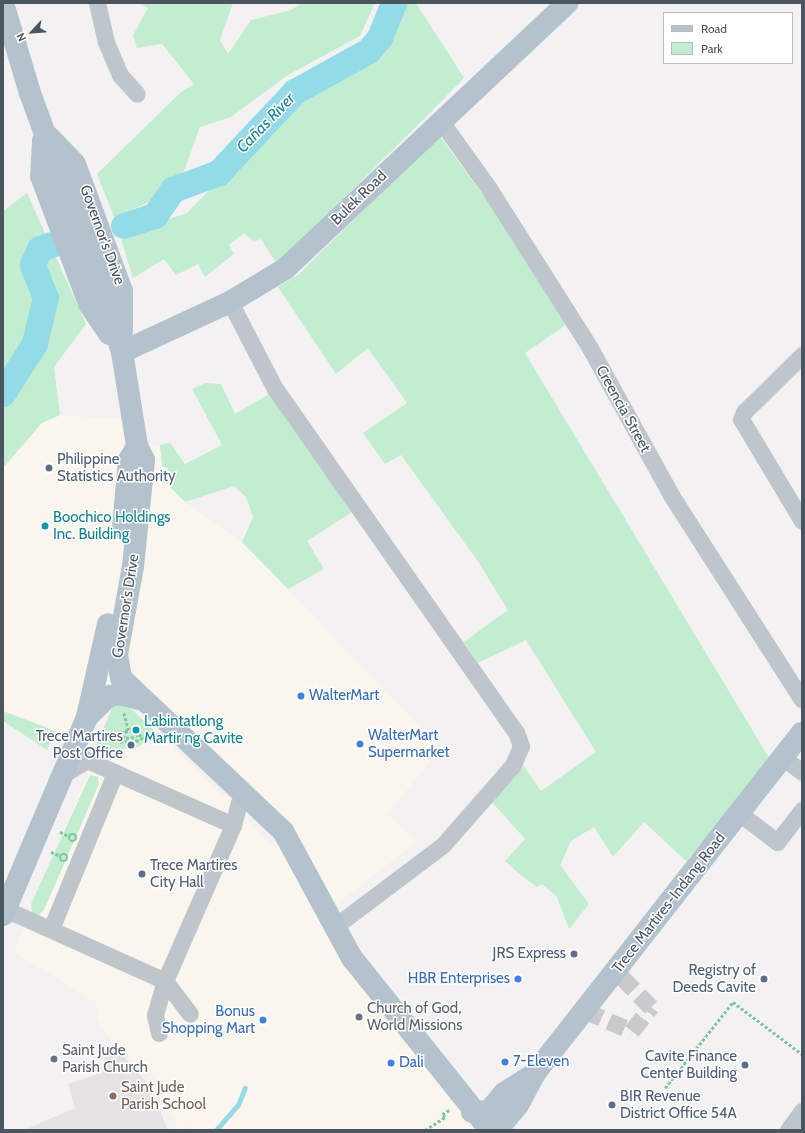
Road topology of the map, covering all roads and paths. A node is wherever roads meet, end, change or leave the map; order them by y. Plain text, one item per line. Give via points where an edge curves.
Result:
1 (3, 3) edge
2 (97, 3) edge
3 (567, 3) edge
4 (137, 94) dead end
5 (440, 120) junction
6 (230, 302) junction
7 (122, 352) junction
8 (802, 355) edge
9 (137, 446) junction
10 (801, 518) edge
11 (139, 700) junction
12 (802, 700) edge
13 (87, 717) junction
14 (126, 720) dead end
15 (129, 730) junction
16 (802, 733) edge
17 (138, 735) junction
18 (123, 738) junction
19 (783, 758) junction
20 (802, 772) edge
21 (115, 773) junction
22 (64, 774) junction
23 (245, 796) junction
24 (802, 810) edge
25 (739, 813) junction
26 (233, 825) junction
27 (60, 832) dead end
28 (69, 836) dead end
29 (51, 852) dead end
30 (61, 856) dead end
31 (4, 912) edge
32 (333, 928) junction
33 (51, 929) junction
34 (165, 981) junction
35 (190, 1014) dead end
36 (159, 1033) dead end
37 (802, 1054) edge
38 (535, 1073) junction
39 (665, 1088) dead end
40 (802, 1111) edge
41 (467, 1117) edge
42 (425, 1130) edge
43 (490, 1130) edge
44 (497, 1130) edge
45 (788, 1130) edge

1 - 7 main road, Governor's Drive via 44,132 105,298
2 - 4 street via 106,42 120,75
3 - 5 main road, Bulek Road
5 - 6 main road, Bulek Road via 289,265
5 - 12 street, Creencia Street via 488,187 590,348 671,495
6 - 7 main road, Bulek Road
6 - 32 street via 274,387 516,732 521,746 513,765 443,845
7 - 9 main road, Governor's Drive
8 - 10 street via 742,415 742,424
9 - 11 main road, Governor's Drive via 144,460 143,482 117,661 121,678
9 - 13 main road, Governor's Drive via 129,460 119,564
11 - 13 main road, Governor's Drive via 112,694
11 - 23 main road
13 - 22 main road, Governor's Drive
14 - 15 path
15 - 17 path via 133,729
15 - 18 path via 125,731
16 - 19 main road, Trece Martires-Indang Road
17 - 18 path
17 - 18 path via 143,738 132,742 120,742
19 - 20 street
19 - 25 main road, Trece Martires-Indang Road
21 - 22 street via 87,760
21 - 26 street
21 - 33 street
22 - 31 main road, Governor's Drive
23 - 26 street via 239,803
23 - 32 main road via 291,842
24 - 25 street via 777,842
25 - 38 main road, Trece Martires-Indang Road
26 - 34 street
27 - 28 path
29 - 30 path
31 - 33 street
32 - 41 main road via 365,977
33 - 34 street
34 - 35 street
34 - 36 street via 155,1015
37 - 39 path via 733,1002
38 - 41 main road, Trece Martires-Indang Road via 504,1093 489,1111
38 - 44 main road, Trece Martires-Indang Road via 518,1105
40 - 45 street
41 - 42 path via 442,1114 445,1118
41 - 43 main road

